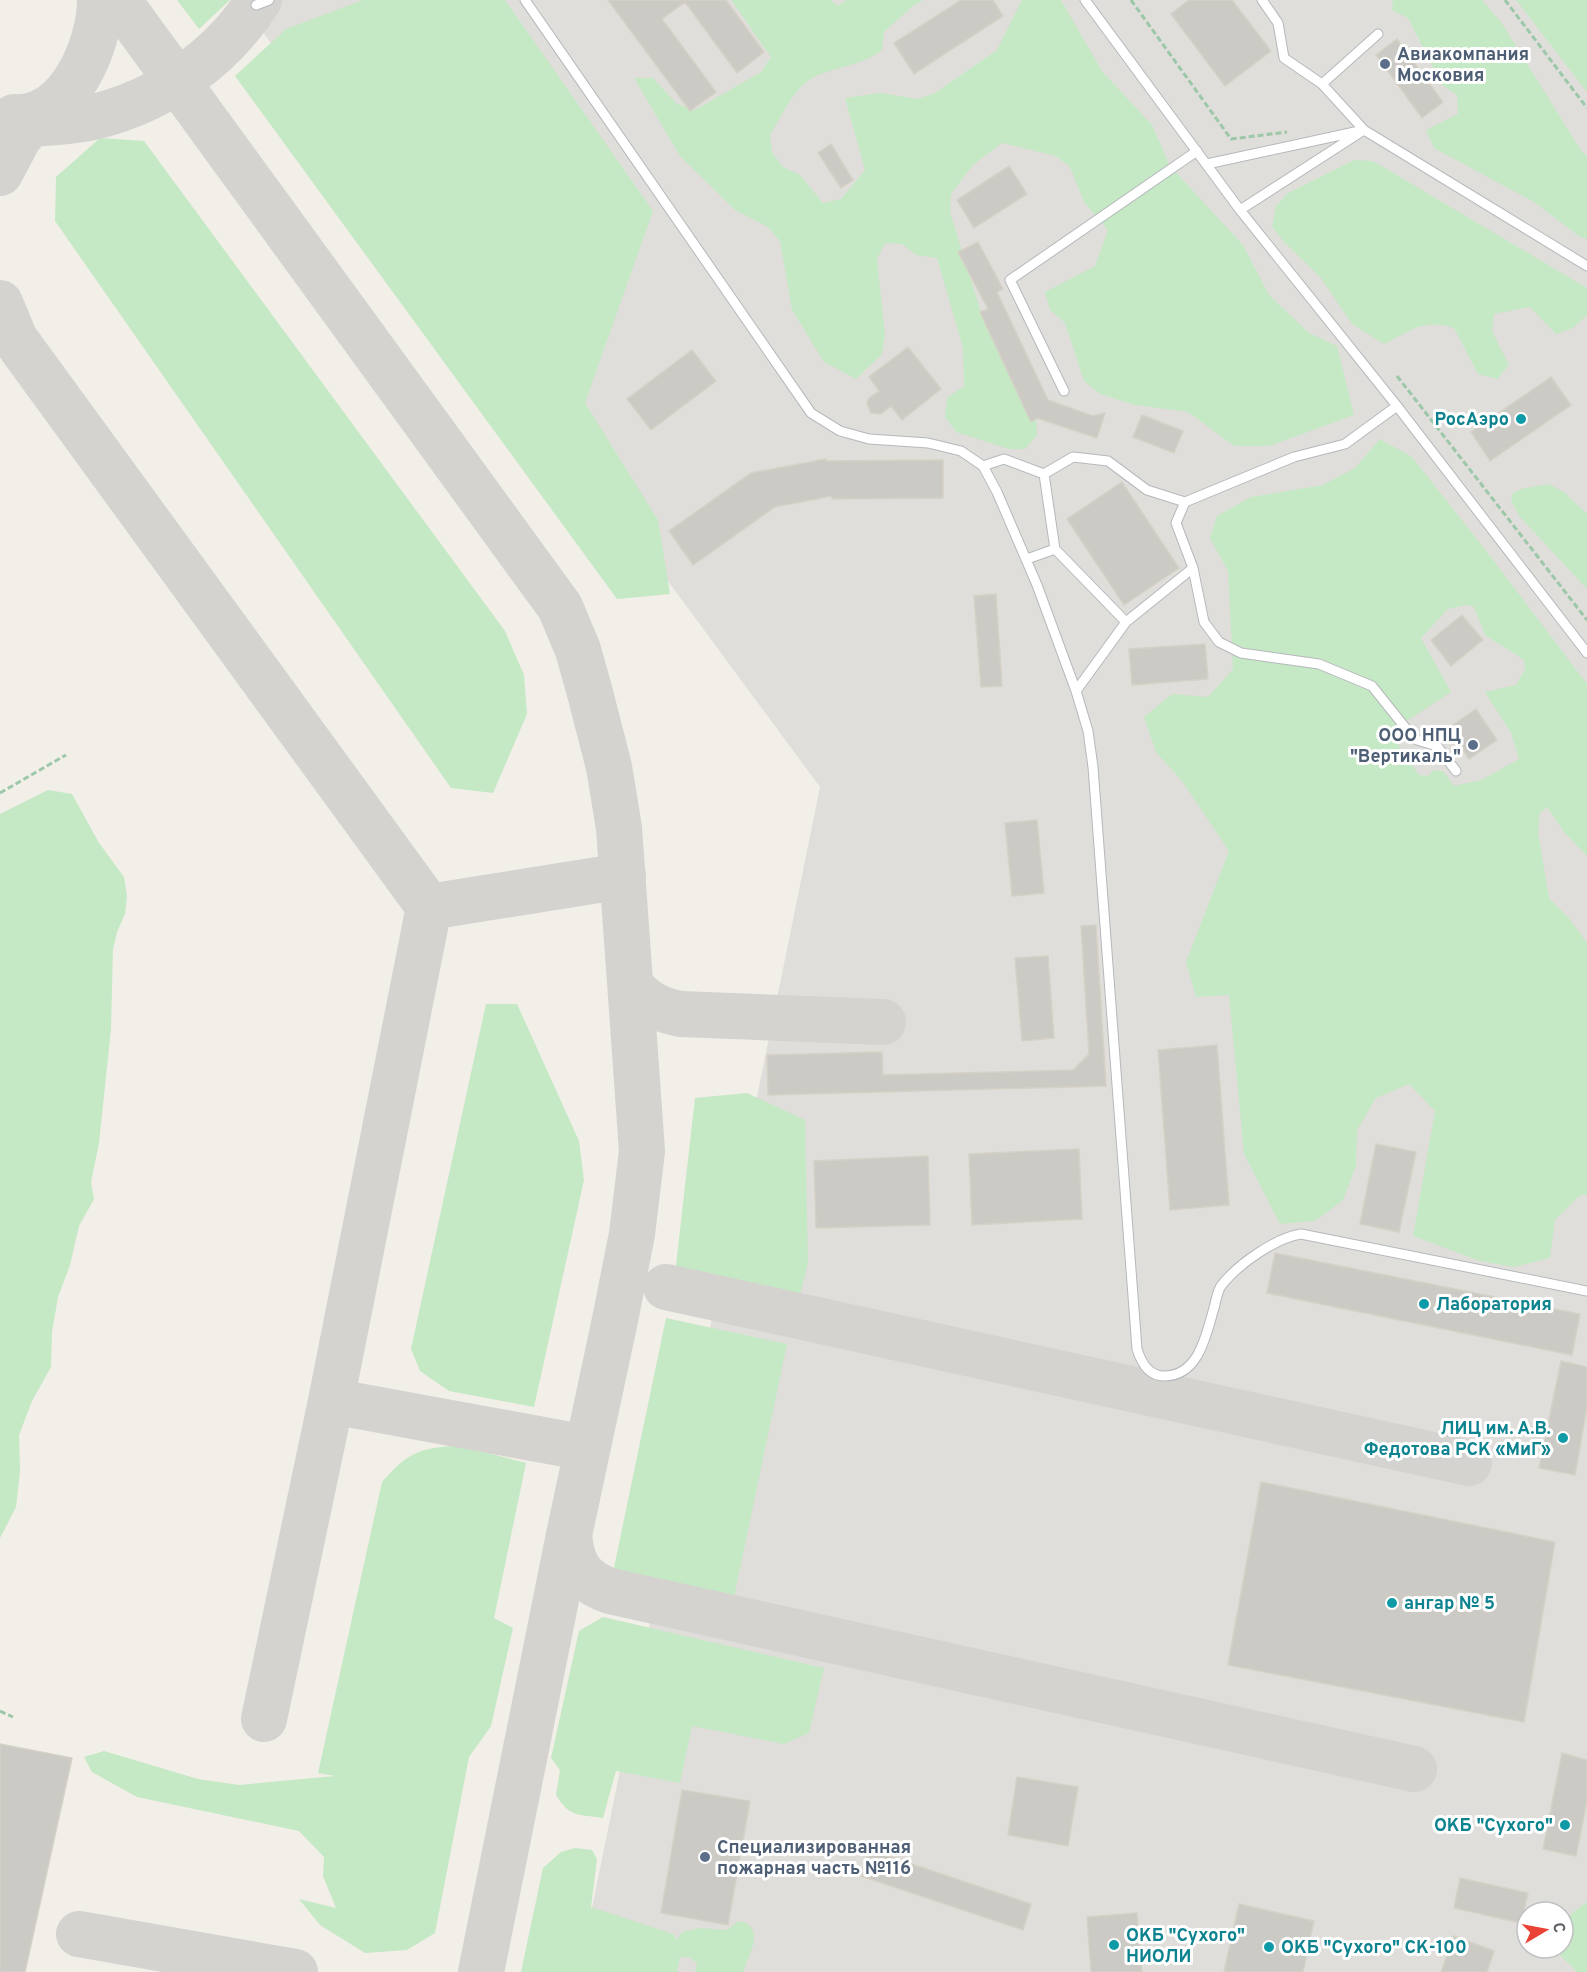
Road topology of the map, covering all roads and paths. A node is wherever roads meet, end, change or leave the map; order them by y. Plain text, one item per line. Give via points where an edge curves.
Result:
1 (269, 0) edge
2 (525, 0) edge
3 (1085, 0) edge
4 (1262, 0) edge
5 (1505, 0) edge
6 (256, 5) dead end
7 (1378, 34) dead end
8 (1322, 84) junction
9 (1587, 108) edge
10 (1364, 130) junction
11 (1197, 151) junction
12 (1207, 164) junction
13 (1240, 210) junction
14 (1587, 266) edge
15 (1397, 376) dead end
16 (1064, 391) dead end
17 (1397, 406) junction
18 (983, 466) junction
19 (1044, 474) junction
20 (1185, 502) junction
21 (1055, 549) junction
22 (1027, 559) junction
23 (1193, 568) junction
24 (1587, 620) edge
25 (1126, 622) junction
26 (1587, 653) edge
27 (1076, 691) junction
28 (66, 755) dead end
29 (1456, 771) dead end
30 (0, 793) edge
31 (1587, 1291) edge
32 (0, 1711) edge
33 (13, 1717) dead end

1 - 6 lane
2 - 18 lane via 811,413 840,431 869,439 928,443 961,451
3 - 11 lane
4 - 8 lane via 1278,23 1284,58
5 - 9 path
7 - 8 lane
8 - 10 lane
10 - 12 lane
10 - 13 lane
10 - 14 lane
11 - 12 lane
11 - 16 lane via 1010,280
12 - 13 lane
13 - 17 lane
15 - 24 path
17 - 20 lane via 1345,444 1294,457
17 - 26 lane
18 - 19 lane via 1004,459
18 - 22 lane
19 - 20 lane via 1073,457 1108,461 1147,490
19 - 21 lane
20 - 23 lane via 1176,523
21 - 22 lane
21 - 25 lane
22 - 27 lane
23 - 25 lane
23 - 29 lane via 1204,622 1219,642 1241,653 1319,664 1372,686 1412,736 1437,746
25 - 27 lane
27 - 31 lane via 1093,767 1137,1349 1147,1369 1159,1376 1185,1372 1207,1333 1220,1288 1236,1269 1293,1235
28 - 30 path
32 - 33 path

